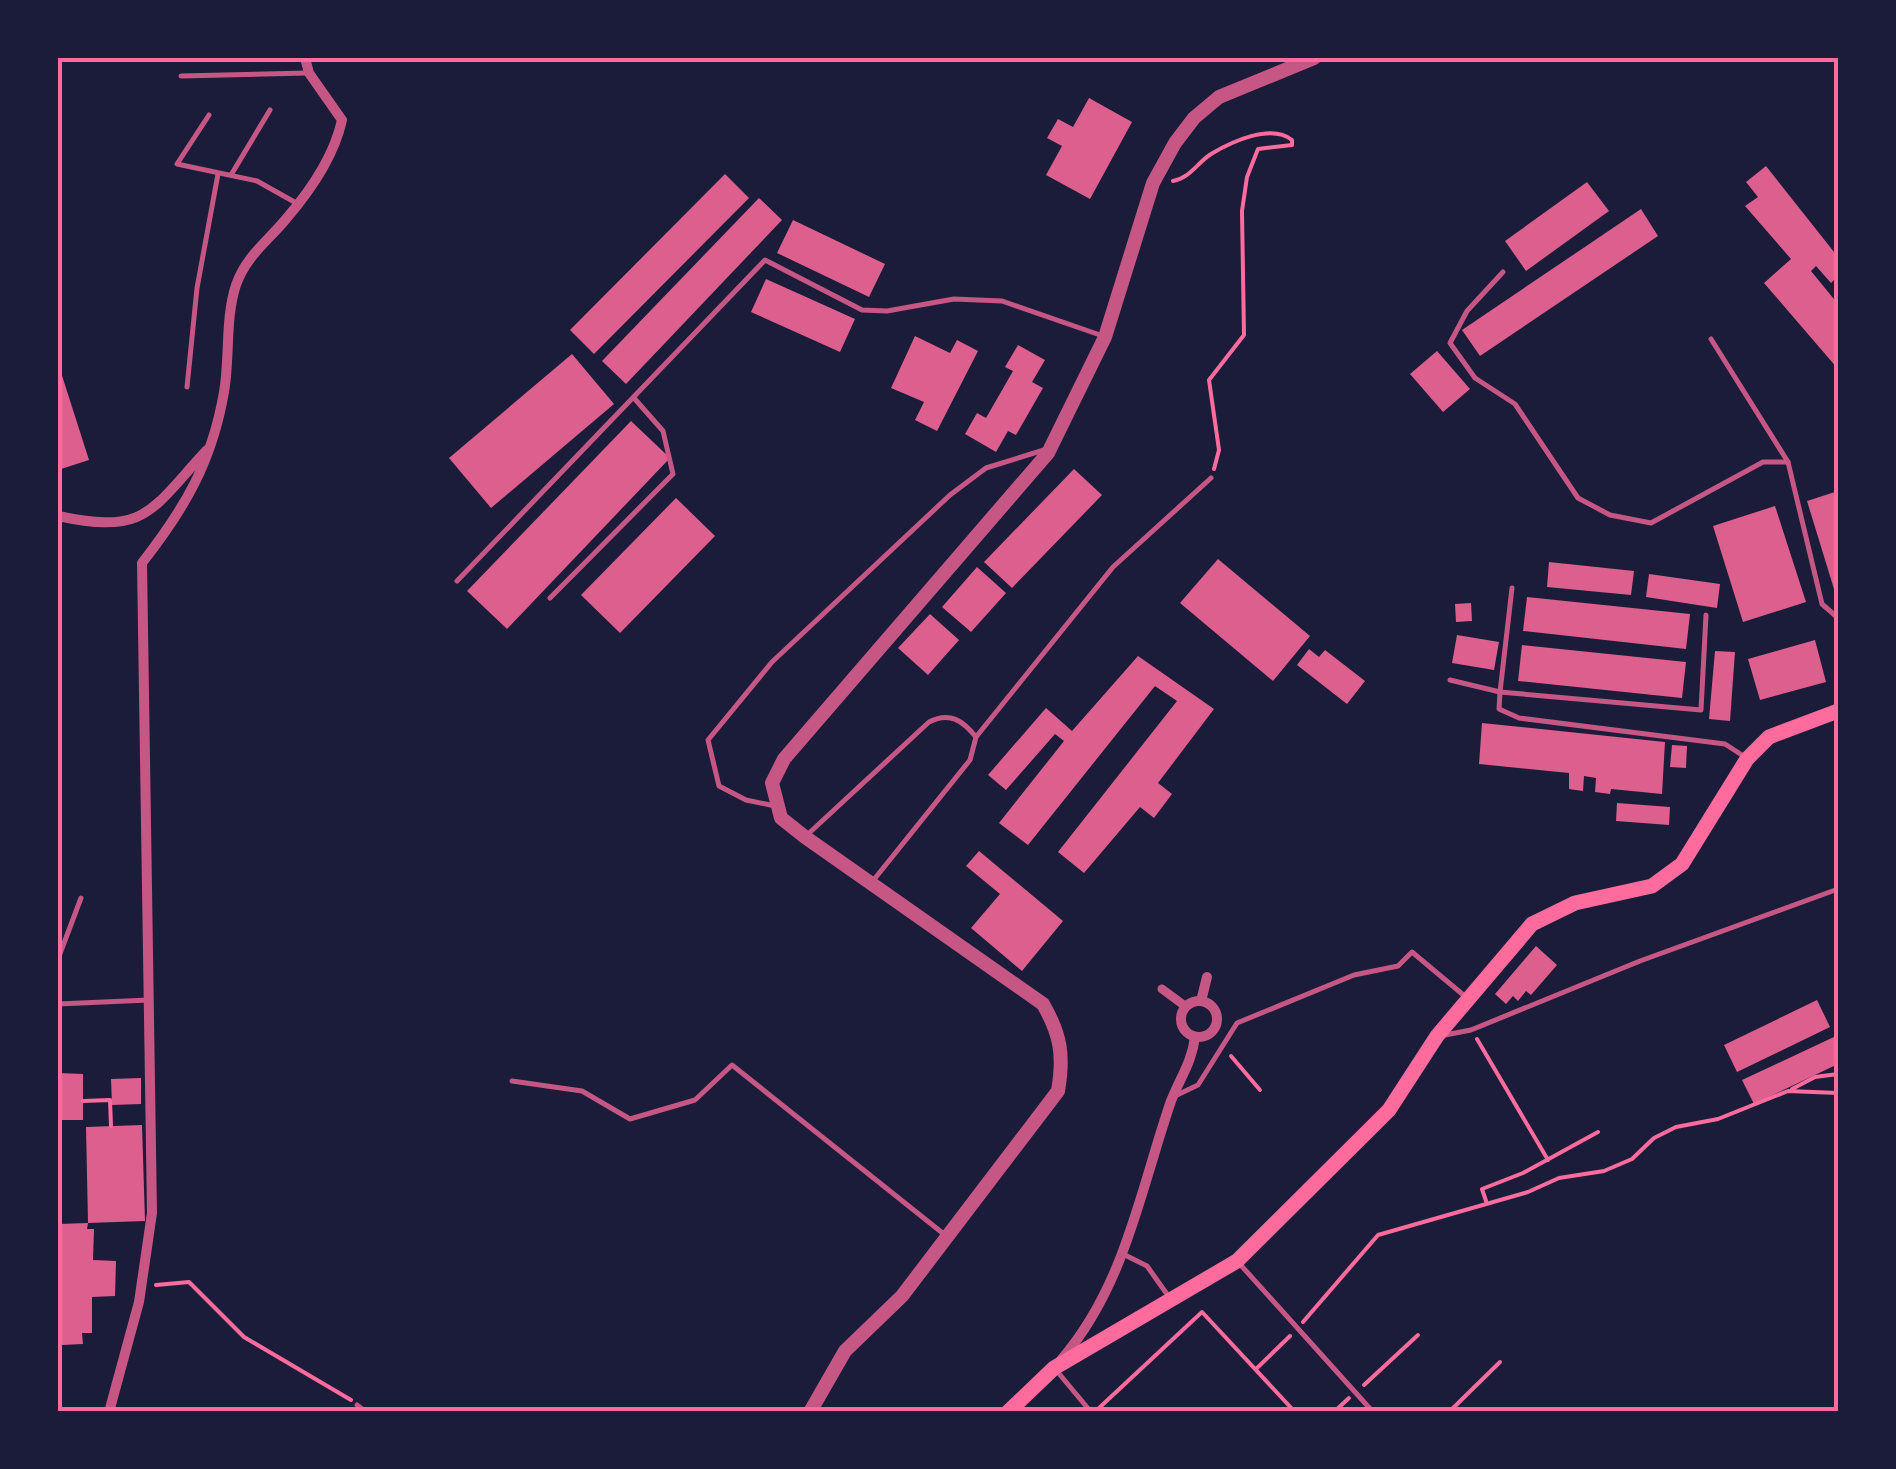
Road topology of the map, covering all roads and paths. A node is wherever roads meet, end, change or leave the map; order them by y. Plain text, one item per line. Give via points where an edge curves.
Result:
1 (305, 58) edge
2 (1314, 58) edge
3 (309, 74) junction
4 (180, 76) dead end
5 (270, 110) dead end
6 (210, 114) dead end
7 (218, 174) junction
8 (231, 175) junction
9 (1153, 183) junction
10 (298, 204) junction
11 (1503, 272) dead end
12 (1105, 337) junction
13 (1711, 339) dead end
14 (187, 388) dead end
15 (634, 398) junction
16 (211, 446) junction
17 (1050, 448) junction
18 (1788, 462) junction
19 (1212, 478) joint
20 (58, 516) edge
21 (458, 581) dead end
22 (1512, 588) dead end
23 (550, 598) dead end
24 (1706, 615) dead end
25 (1838, 618) edge
26 (1450, 680) dead end
27 (1500, 692) junction
28 (1838, 711) edge
29 (976, 738) junction
30 (1748, 759) junction
31 (775, 806) junction
32 (805, 837) junction
33 (872, 883) junction
34 (1838, 888) edge
35 (81, 898) dead end
36 (58, 958) edge
37 (1207, 977) dead end
38 (1162, 988) dead end
39 (152, 1000) junction
40 (1470, 1000) junction
41 (1201, 1001) junction
42 (58, 1004) edge
43 (1185, 1006) junction
44 (1471, 1030) junction
45 (1437, 1036) junction
46 (1195, 1037) junction
47 (1222, 1047) junction
48 (1838, 1074) edge
49 (512, 1081) dead end
50 (1260, 1090) dead end
51 (1788, 1091) junction
52 (1838, 1094) edge
53 (1173, 1097) junction
54 (83, 1101) dead end
55 (111, 1126) dead end
56 (1598, 1132) dead end
57 (1548, 1160) junction
58 (1486, 1201) junction
59 (945, 1235) junction
60 (1124, 1255) junction
61 (1237, 1261) junction
62 (141, 1286) junction
63 (1169, 1297) junction
64 (1299, 1328) junction
65 (1418, 1335) dead end
66 (1500, 1362) dead end
67 (1054, 1368) junction
68 (1256, 1369) junction
69 (1356, 1392) junction
70 (357, 1405) joint
71 (109, 1412) edge
72 (366, 1412) edge
73 (810, 1412) edge
74 (1008, 1412) edge
75 (1093, 1412) edge
76 (1296, 1412) edge
77 (1334, 1412) edge
78 (1373, 1412) edge
79 (1448, 1412) edge

1 - 3 street
2 - 9 street via 1220,97 1194,118
3 - 4 lane
3 - 10 street via 342,120 336,148
5 - 8 lane
6 - 7 lane via 177,164
7 - 8 lane
7 - 14 lane
8 - 10 lane via 257,180
9 - 12 street
9 - 19 path via 1183,179 1209,155 1251,137 1274,132 1292,140 1258,149 1246,176 1244,335 1209,380 1219,450
10 - 16 street via 252,253 235,287
11 - 18 lane via 1450,342 1475,378 1515,404 1578,498 1610,516 1651,523 1764,462
12 - 15 lane via 1002,301 954,299 862,310 765,260
12 - 17 street
13 - 18 lane
15 - 21 lane
15 - 23 lane via 663,431 673,474
16 - 20 street via 144,517 103,526
16 - 39 street via 187,505 142,563
17 - 31 street via 784,759 772,783
17 - 31 lane via 986,468 950,496 772,662 708,740 718,786
18 - 25 lane via 1822,604
19 - 29 lane via 1113,566
22 - 27 lane
24 - 27 lane via 1701,710
26 - 27 lane
27 - 30 lane via 1499,709 1519,718 1725,744
28 - 30 main road via 1770,737
29 - 32 lane via 949,716 930,722
29 - 33 lane via 970,760
30 - 40 main road via 1669,876 1548,914 1514,940
31 - 32 street
32 - 33 street
33 - 59 street via 1043,1004 1059,1032 1058,1092
34 - 44 lane
35 - 36 lane
37 - 41 street
38 - 43 street
39 - 42 lane
39 - 62 street via 152,1214
40 - 45 main road
40 - 47 lane via 1412,952 1398,966 1354,976 1237,1022
41 - 43 street
41 - 46 street via 1215,1010 1217,1022 1212,1032
43 - 46 street via 1180,1022
44 - 45 lane
44 - 57 path
45 - 61 main road via 1389,1110
46 - 53 street via 1192,1060
47 - 50 path
47 - 53 lane via 1198,1084
48 - 51 path via 1815,1076
49 - 59 lane via 582,1091 630,1118 695,1100 732,1065
51 - 52 path
51 - 58 path via 1718,1119 1676,1127 1604,1171
53 - 60 street
54 - 55 path via 110,1100
56 - 57 path
57 - 58 path via 1482,1189
58 - 64 path via 1378,1235
59 - 73 street via 902,1296 845,1351
60 - 63 lane via 1147,1266
60 - 67 street via 1081,1337
61 - 63 main road
61 - 64 lane
62 - 70 path via 190,1282 244,1337
62 - 71 street
63 - 67 main road
64 - 68 path
64 - 69 lane
65 - 69 path
66 - 79 path
67 - 74 main road
67 - 75 lane
68 - 75 path via 1202,1312
68 - 76 path
69 - 77 path
69 - 78 lane
70 - 72 lane

